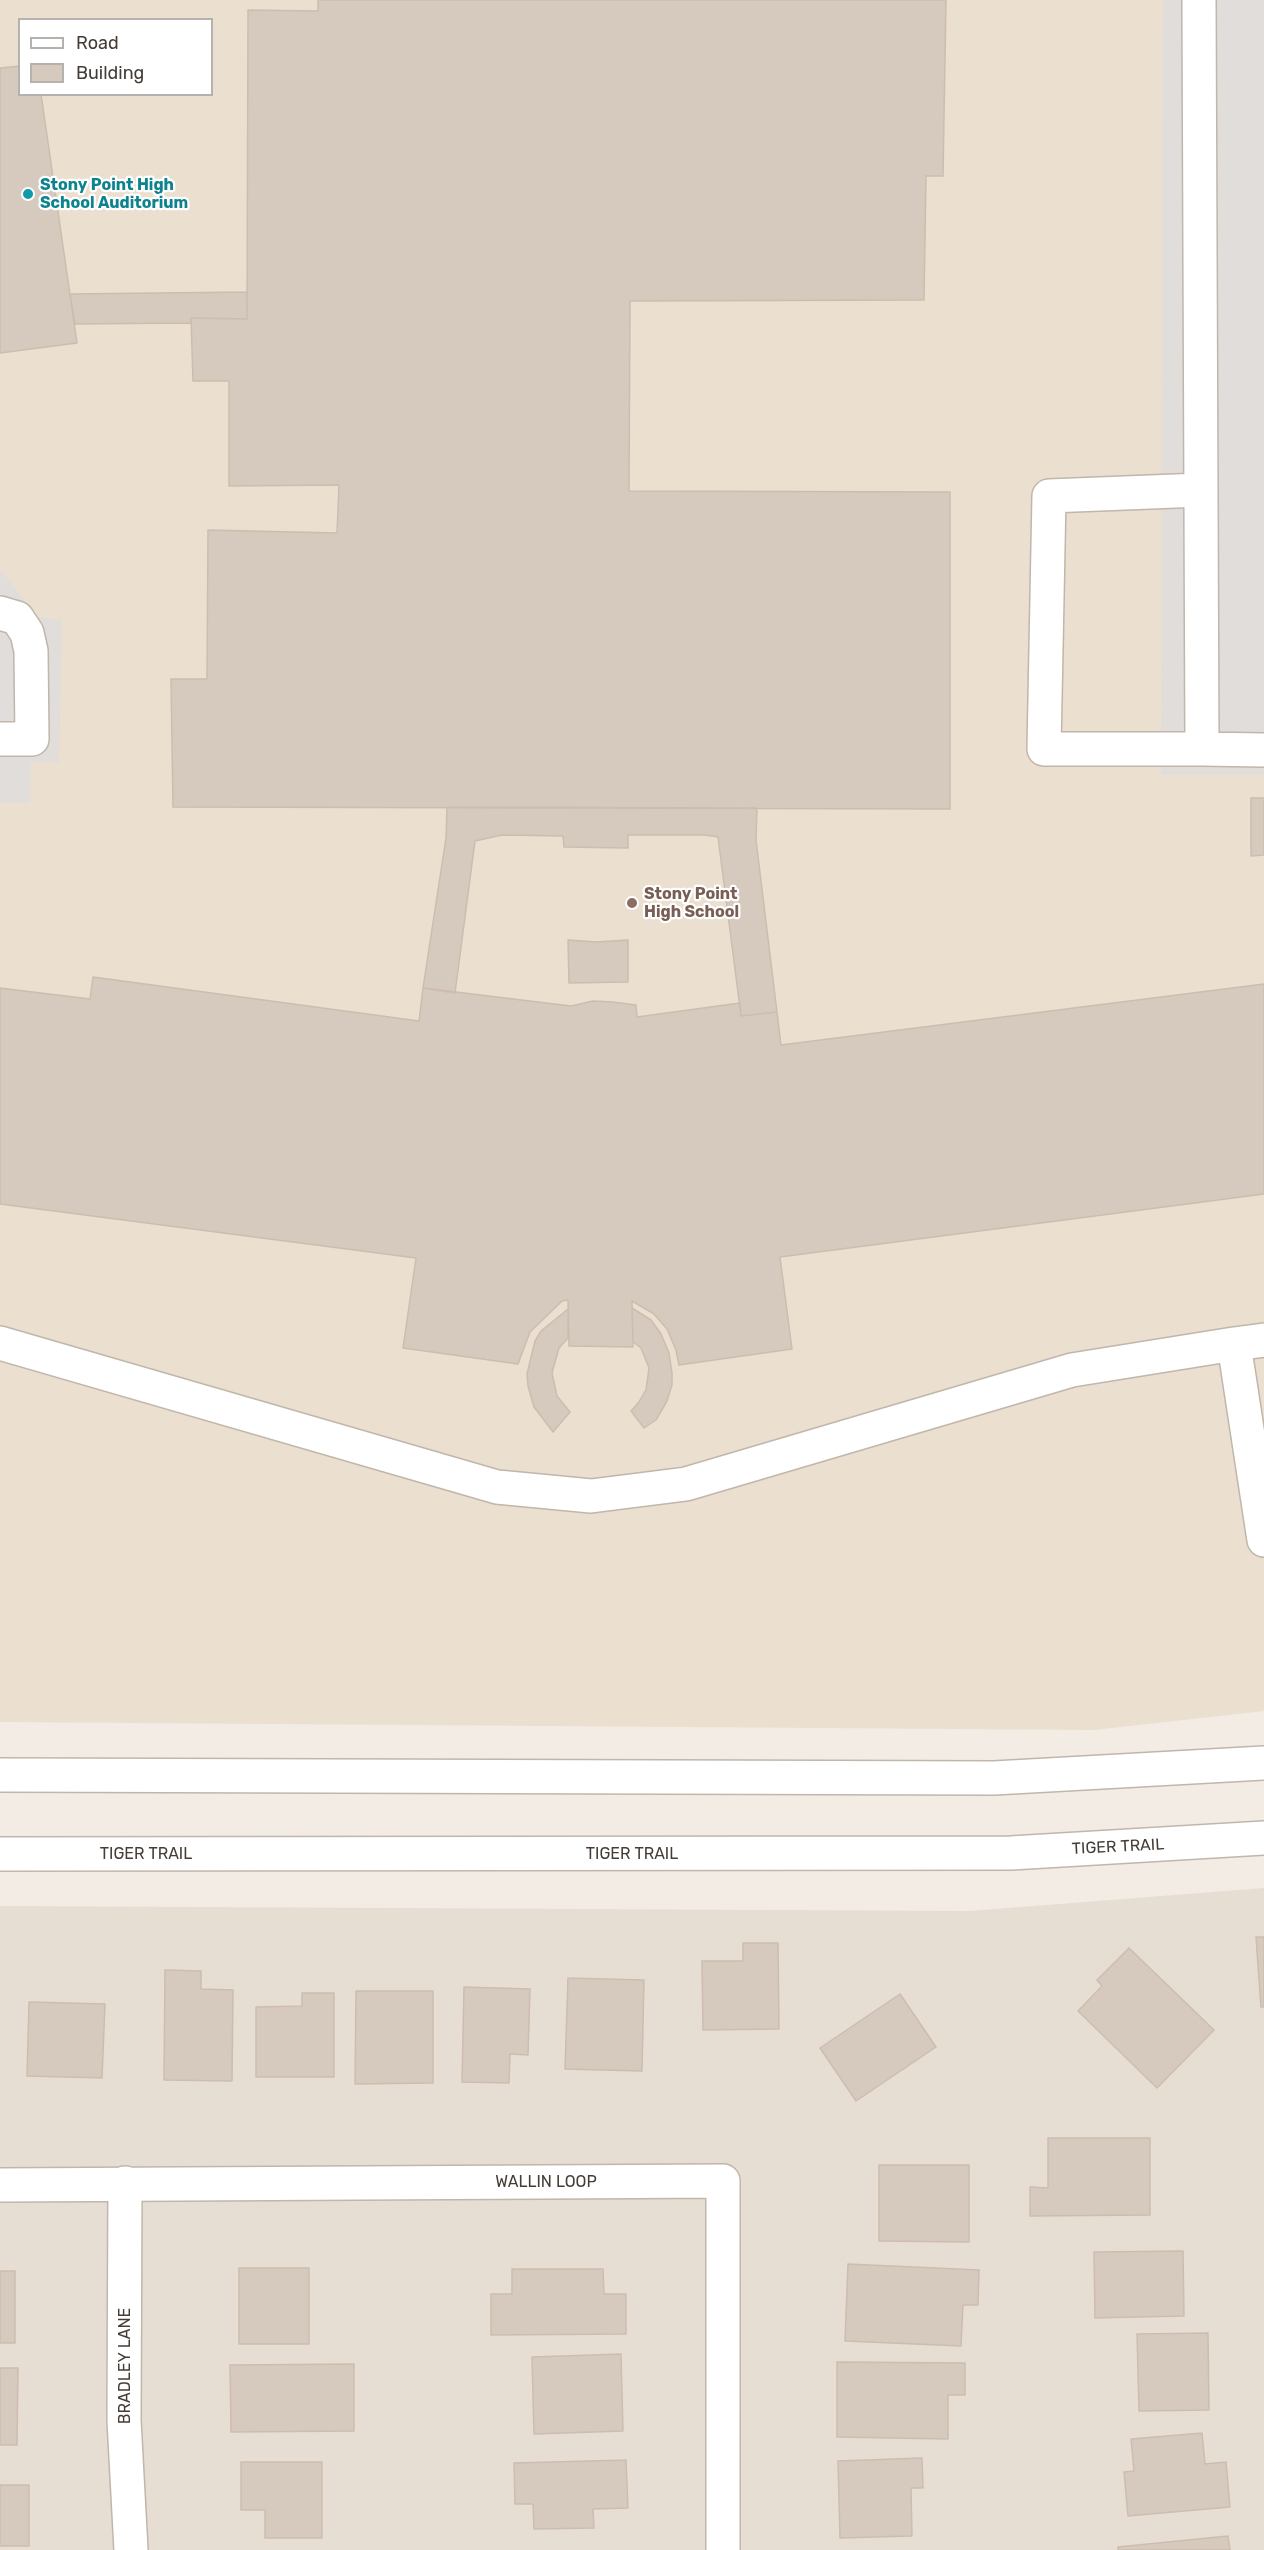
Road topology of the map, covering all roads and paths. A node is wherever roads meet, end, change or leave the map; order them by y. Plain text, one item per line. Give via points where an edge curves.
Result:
1 (1199, 0) edge
2 (1201, 490) junction
3 (0, 614) edge
4 (0, 739) edge
5 (1202, 749) junction
6 (1264, 750) edge
7 (1249, 1342) edge
8 (0, 1343) edge
9 (1264, 1540) edge
10 (1264, 1763) edge
11 (0, 1775) edge
12 (1264, 1838) edge
13 (0, 1854) edge
14 (125, 2182) junction
15 (0, 2184) edge
16 (131, 2550) edge
17 (723, 2550) edge

1 - 2 street
2 - 5 street
2 - 5 street via 1049,496 1044,749
3 - 4 street via 17,618 27,633 31,651 32,739
5 - 6 street
7 - 8 street via 1072,1370 686,1484 591,1496 497,1487
7 - 9 street
10 - 11 street via 994,1778
12 - 13 street, TIGER TRAIL via 1011,1853
14 - 15 street, WALLIN LOOP
14 - 16 street, BRADLEY LANE via 124,2420
14 - 17 street, WALLIN LOOP via 723,2181

